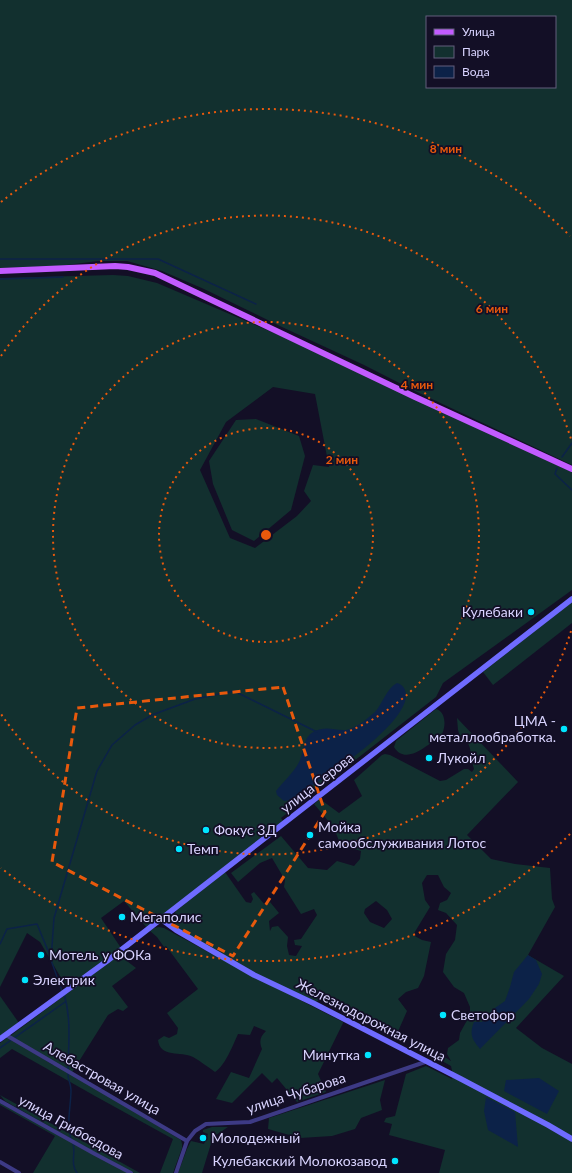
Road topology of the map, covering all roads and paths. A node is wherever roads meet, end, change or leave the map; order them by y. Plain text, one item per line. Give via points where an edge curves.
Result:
1 (0, 271) edge
2 (572, 469) edge
3 (572, 599) edge
4 (162, 919) junction
5 (6, 1035) junction
6 (0, 1039) edge
7 (425, 1062) junction
8 (0, 1101) edge
9 (572, 1139) edge
10 (187, 1141) junction
11 (0, 1162) edge
12 (19, 1173) edge
13 (131, 1173) edge
14 (176, 1173) edge

1 - 2 main road via 115,266 155,274
3 - 4 main road, улица Серова
4 - 5 main road, улица Серова
4 - 7 main road, Железнодорожная улица via 176,930 254,975
5 - 6 main road, улица Серова
5 - 10 street, Алебастровая улица
7 - 9 main road, Железнодорожная улица
7 - 10 street, улица Чубарова via 250,1122 206,1124 195,1131
8 - 13 street, улица Грибоедова
10 - 14 street, улица Чубарова
11 - 12 street

